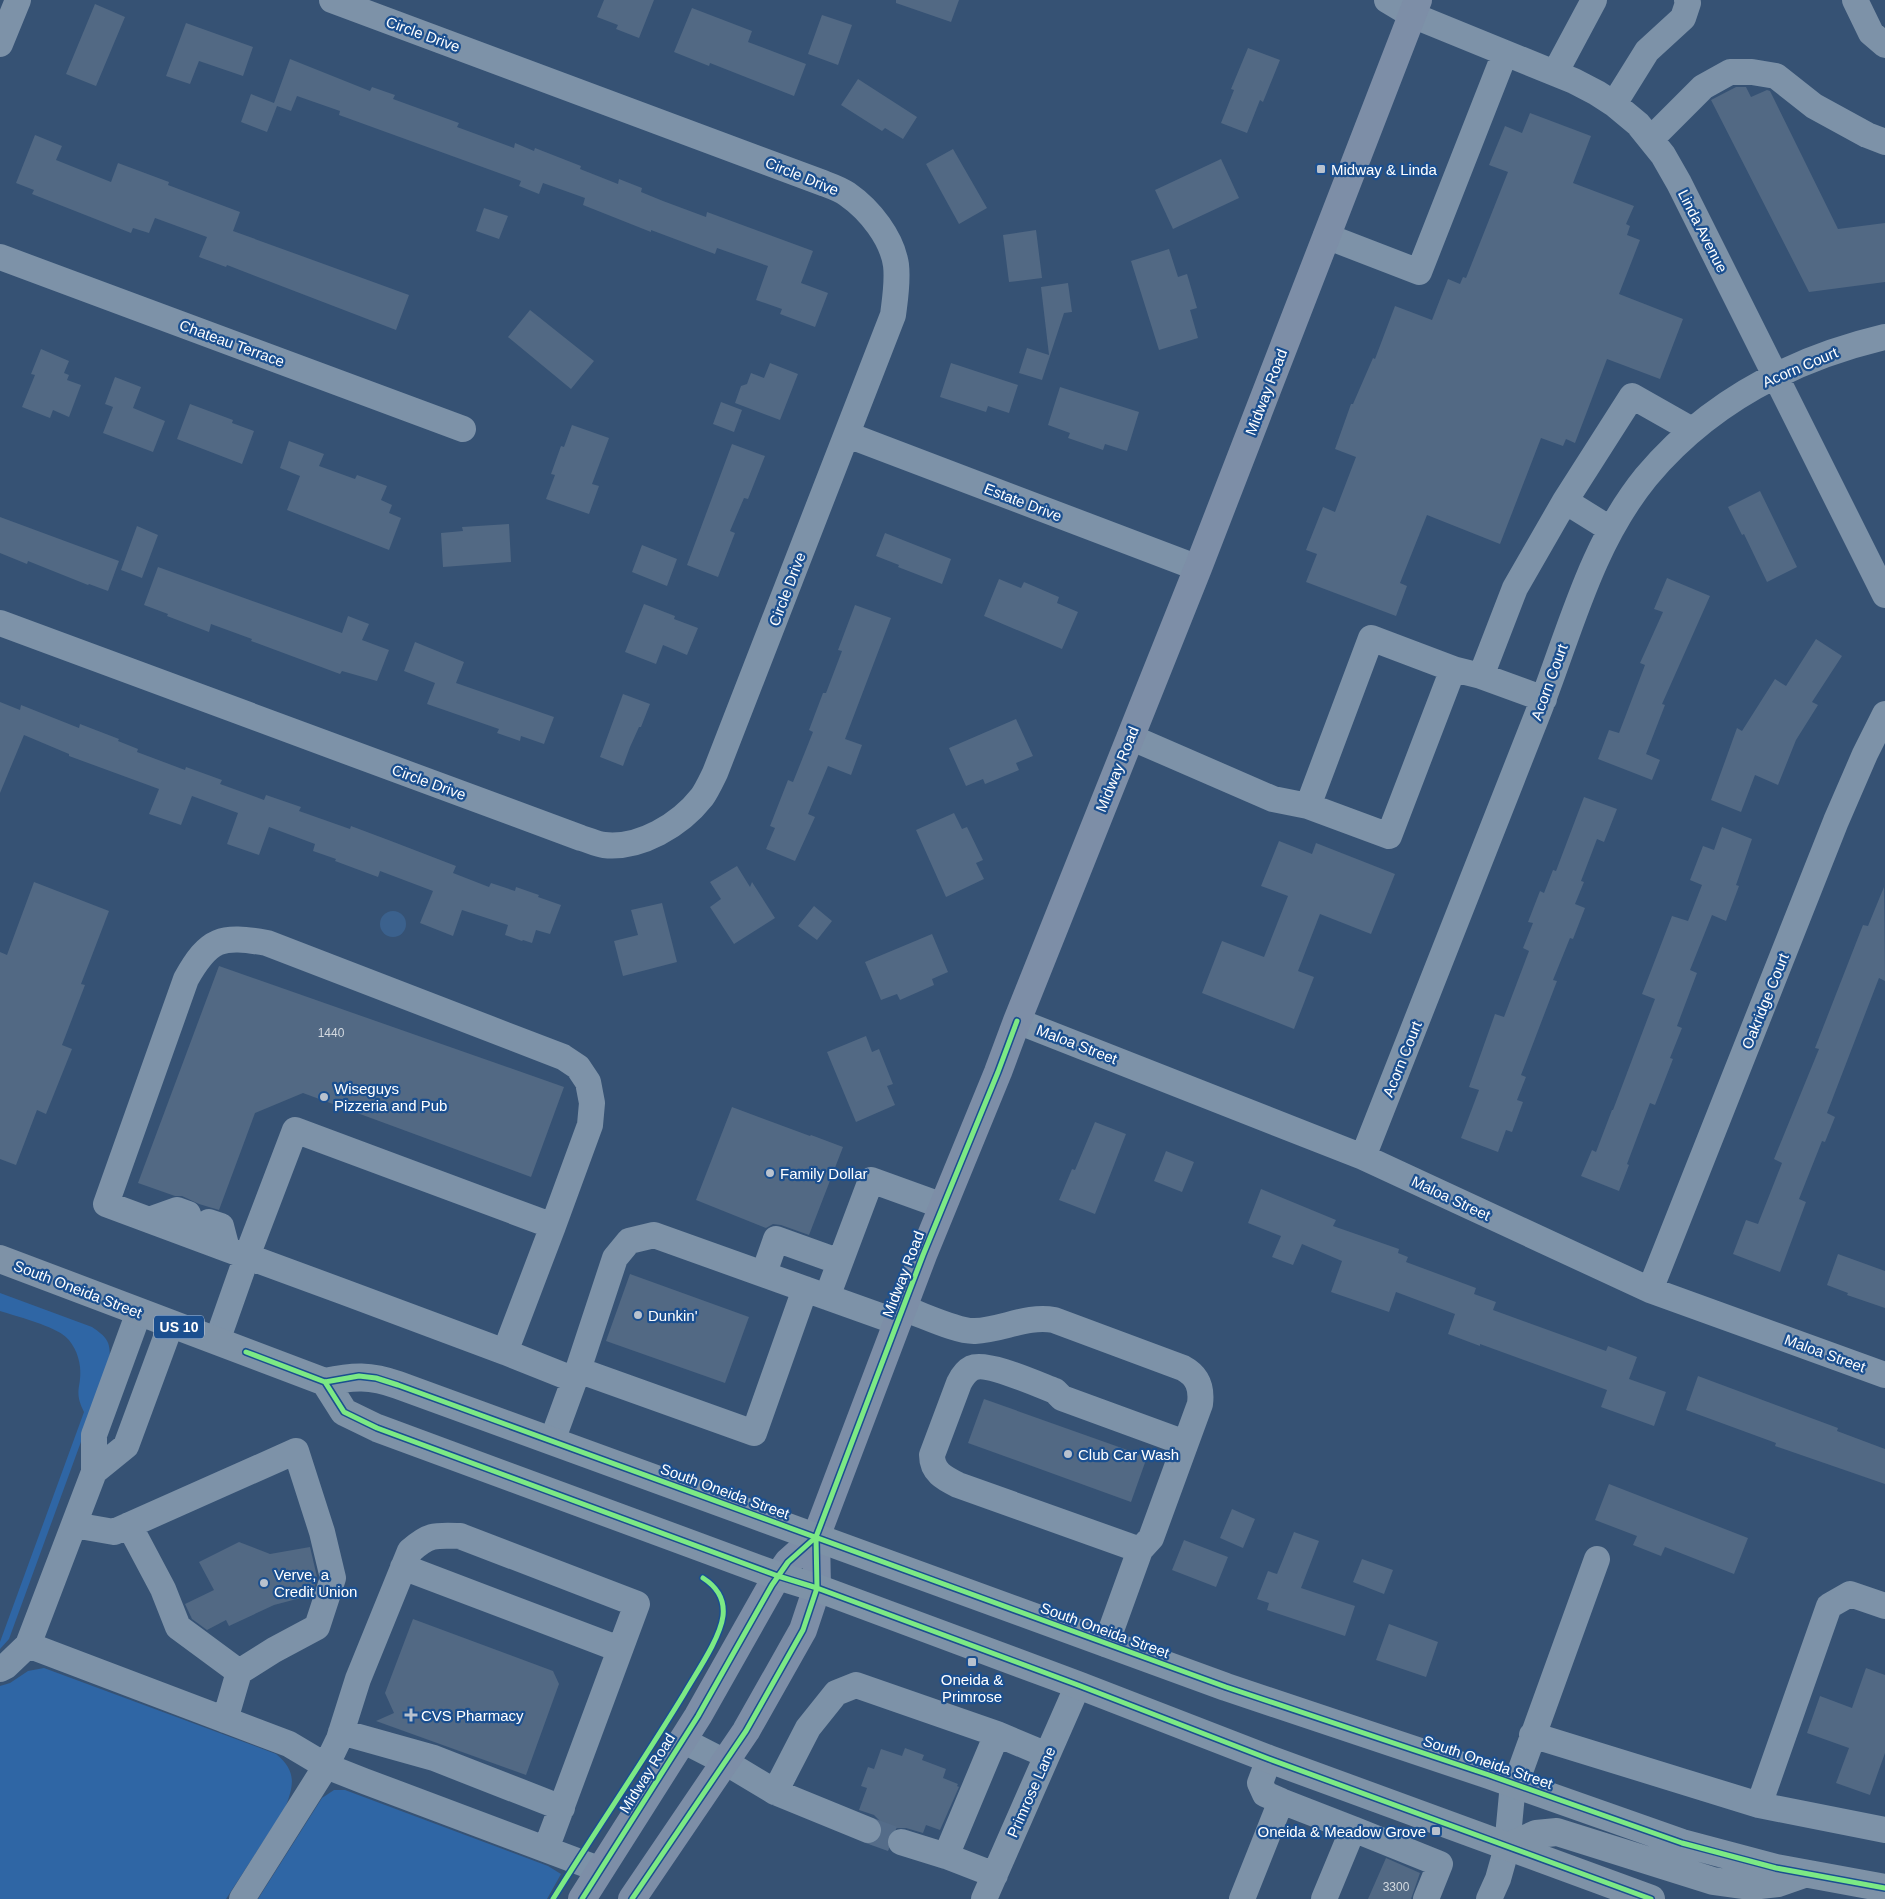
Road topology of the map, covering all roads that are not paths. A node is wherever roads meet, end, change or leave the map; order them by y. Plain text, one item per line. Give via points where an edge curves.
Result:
1 (18, 0) edge
2 (332, 0) edge
3 (1387, 0) edge
4 (1594, 0) edge
5 (1687, 0) edge
6 (1855, 0) edge
7 (1415, 8) edge
8 (0, 44) edge
9 (1885, 45) edge
10 (1505, 53) junction
11 (1555, 73) junction
12 (1614, 104) junction
13 (1651, 139) junction
14 (1885, 142) edge
15 (1326, 236) junction
16 (0, 257) edge
17 (1885, 337) edge
18 (1776, 374) junction
19 (463, 429) dead end
20 (1692, 430) junction
21 (848, 435) junction
22 (1565, 501) junction
23 (1610, 529) junction
24 (1198, 568) junction
25 (1885, 595) edge
26 (0, 623) edge
27 (1453, 669) junction
28 (1481, 676) junction
29 (1544, 699) junction
30 (1885, 714) edge
31 (1130, 737) junction
32 (1308, 806) junction
33 (1017, 1021) junction
34 (1363, 1157) junction
35 (944, 1206) junction
36 (149, 1220) junction
37 (553, 1226) junction
38 (237, 1253) junction
39 (0, 1260) edge
40 (840, 1262) junction
41 (764, 1273) junction
42 (1650, 1290) junction
43 (816, 1293) junction
44 (139, 1312) junction
45 (900, 1315) junction
46 (171, 1324) junction
47 (218, 1341) junction
48 (505, 1352) junction
49 (576, 1375) junction
50 (1885, 1375) edge
51 (325, 1382) junction
52 (552, 1441) junction
53 (1186, 1443) junction
54 (94, 1472) junction
55 (74, 1525) junction
56 (129, 1525) junction
57 (816, 1537) junction
58 (1140, 1550) junction
59 (1597, 1559) dead end
60 (403, 1567) junction
61 (778, 1576) junction
62 (817, 1588) junction
63 (1885, 1606) edge
64 (1106, 1644) junction
65 (28, 1645) junction
66 (619, 1649) junction
67 (0, 1669) edge
68 (239, 1672) junction
69 (1078, 1685) junction
70 (225, 1720) junction
71 (341, 1732) junction
72 (997, 1734) junction
73 (1532, 1735) junction
74 (682, 1740) junction
75 (1048, 1755) junction
76 (1269, 1759) junction
77 (725, 1762) junction
78 (326, 1766) junction
79 (1515, 1784) junction
80 (776, 1792) junction
81 (1281, 1801) junction
82 (1759, 1805) junction
83 (562, 1808) junction
84 (1353, 1829) junction
85 (868, 1830) tunnel mouth
86 (1885, 1830) edge
87 (901, 1842) tunnel mouth
88 (1507, 1847) junction
89 (546, 1850) junction
90 (946, 1856) junction
91 (601, 1870) junction
92 (1807, 1873) junction
93 (995, 1874) junction
94 (1885, 1888) edge
95 (242, 1899) edge
96 (582, 1899) edge
97 (632, 1899) edge
98 (984, 1899) edge
99 (1242, 1899) edge
100 (1324, 1899) edge
101 (1426, 1899) edge
102 (1489, 1899) edge
103 (1651, 1899) edge

1 - 8 street
2 - 21 street, Circle Drive via 823,182 847,194 866,211 890,243 896,264 893,315
3 - 7 street, Linda Avenue
4 - 11 street
5 - 12 street via 1683,18 1647,51
6 - 9 street via 1871,33
7 - 10 street, Linda Avenue
7 - 15 main road, Midway Road
10 - 11 street, Linda Avenue
10 - 15 street via 1419,272
11 - 12 street, Linda Avenue via 1585,85
12 - 13 street, Linda Avenue
13 - 14 street via 1703,87 1730,72 1752,72 1776,76 1814,106
13 - 18 street, Linda Avenue via 1679,183
15 - 24 main road, Midway Road
16 - 19 street, Chateau Terrace
17 - 18 street, Acorn Court
18 - 20 street, Acorn Court via 1734,398
18 - 25 street, Linda Avenue
20 - 22 street via 1632,396
20 - 23 street, Acorn Court via 1646,477
21 - 24 street, Estate Drive
21 - 26 street, Circle Drive via 715,773 702,797 670,827 627,843 604,845 581,838
22 - 23 street
22 - 28 street via 1515,588
23 - 29 street, Acorn Court via 1586,580
24 - 31 main road, Midway Road
27 - 28 street
27 - 32 street via 1389,836
27 - 32 street via 1371,638
28 - 29 street
29 - 34 street, Acorn Court
30 - 42 street, Oakridge Court via 1836,821
31 - 32 street via 1274,799
31 - 33 main road, Midway Road
33 - 34 street, Maloa Street
33 - 35 main road, Midway Road
34 - 42 street, Maloa Street
35 - 40 street via 871,1180
35 - 45 main road, Midway Road
36 - 37 street via 106,1204 186,979 199,957 218,942 240,938 267,943 563,1057 578,1066 588,1082 592,1103 590,1125
36 - 38 street
36 - 38 street via 177,1210 221,1226
37 - 38 street via 295,1130
37 - 48 street
38 - 47 street
38 - 48 street
39 - 44 highway, South Oneida Street / US 10
40 - 41 street via 776,1239
40 - 43 street
41 - 43 street
41 - 49 street via 654,1234 629,1241 616,1258
42 - 50 street, Maloa Street
43 - 45 street
43 - 49 street via 754,1433
44 - 46 highway, South Oneida Street / US 10
44 - 54 street via 94,1435
45 - 53 street via 973,1332 1044,1318 1183,1368 1198,1381 1201,1396
45 - 57 main road, Midway Road
46 - 47 highway, South Oneida Street / US 10
46 - 54 street via 126,1446
47 - 51 highway, South Oneida Street / US 10
48 - 49 street
49 - 52 street
51 - 52 highway, South Oneida Street via 359,1376 381,1379
51 - 61 highway via 344,1412 362,1422
52 - 57 highway, South Oneida Street
53 - 58 street via 1151,1538
53 - 58 street via 1062,1398 1055,1391 992,1368 972,1368 959,1383 932,1455 932,1464 938,1474 958,1485
54 - 55 street
55 - 56 street via 114,1532
55 - 65 street
56 - 68 street via 178,1627
56 - 68 street via 296,1451 334,1578 317,1627
57 - 61 main road, Midway Road via 788,1562
57 - 62 main road, Midway Road
57 - 64 highway, South Oneida Street
58 - 64 street
59 - 73 street
60 - 66 street
60 - 66 street via 410,1552 424,1538 460,1536 494,1548 637,1604
60 - 71 street via 358,1679
61 - 62 highway
61 - 74 main road, Midway Road
62 - 69 highway
62 - 77 main road, Midway Road via 803,1630
63 - 82 street via 1850,1594 1829,1606
64 - 79 highway, South Oneida Street
65 - 67 street
65 - 70 street
66 - 83 street
68 - 70 street
69 - 75 street, Primrose Lane
69 - 76 highway
70 - 78 street via 289,1744
71 - 78 street
71 - 83 street via 434,1758
72 - 75 street
72 - 80 street via 856,1685 836,1693 808,1728
72 - 90 street
73 - 79 street
73 - 82 street
74 - 77 street
74 - 91 main road, Midway Road
75 - 93 street, Primrose Lane
76 - 81 street via 1260,1783 1265,1794
76 - 88 highway
77 - 80 street
77 - 97 main road, Midway Road
78 - 89 street
78 - 95 street
79 - 88 street via 1510,1802
79 - 92 highway, South Oneida Street via 1682,1843
80 - 85 street
81 - 84 street
81 - 99 street
82 - 86 street
83 - 89 street
84 - 100 street
84 - 101 street via 1440,1864
87 - 90 street
88 - 92 highway via 1536,1834 1558,1832 1722,1882 1766,1885
88 - 102 street
88 - 103 highway
89 - 91 street
90 - 93 street
91 - 96 main road, Midway Road
92 - 94 highway, South Oneida Street
93 - 98 street, Primrose Lane

